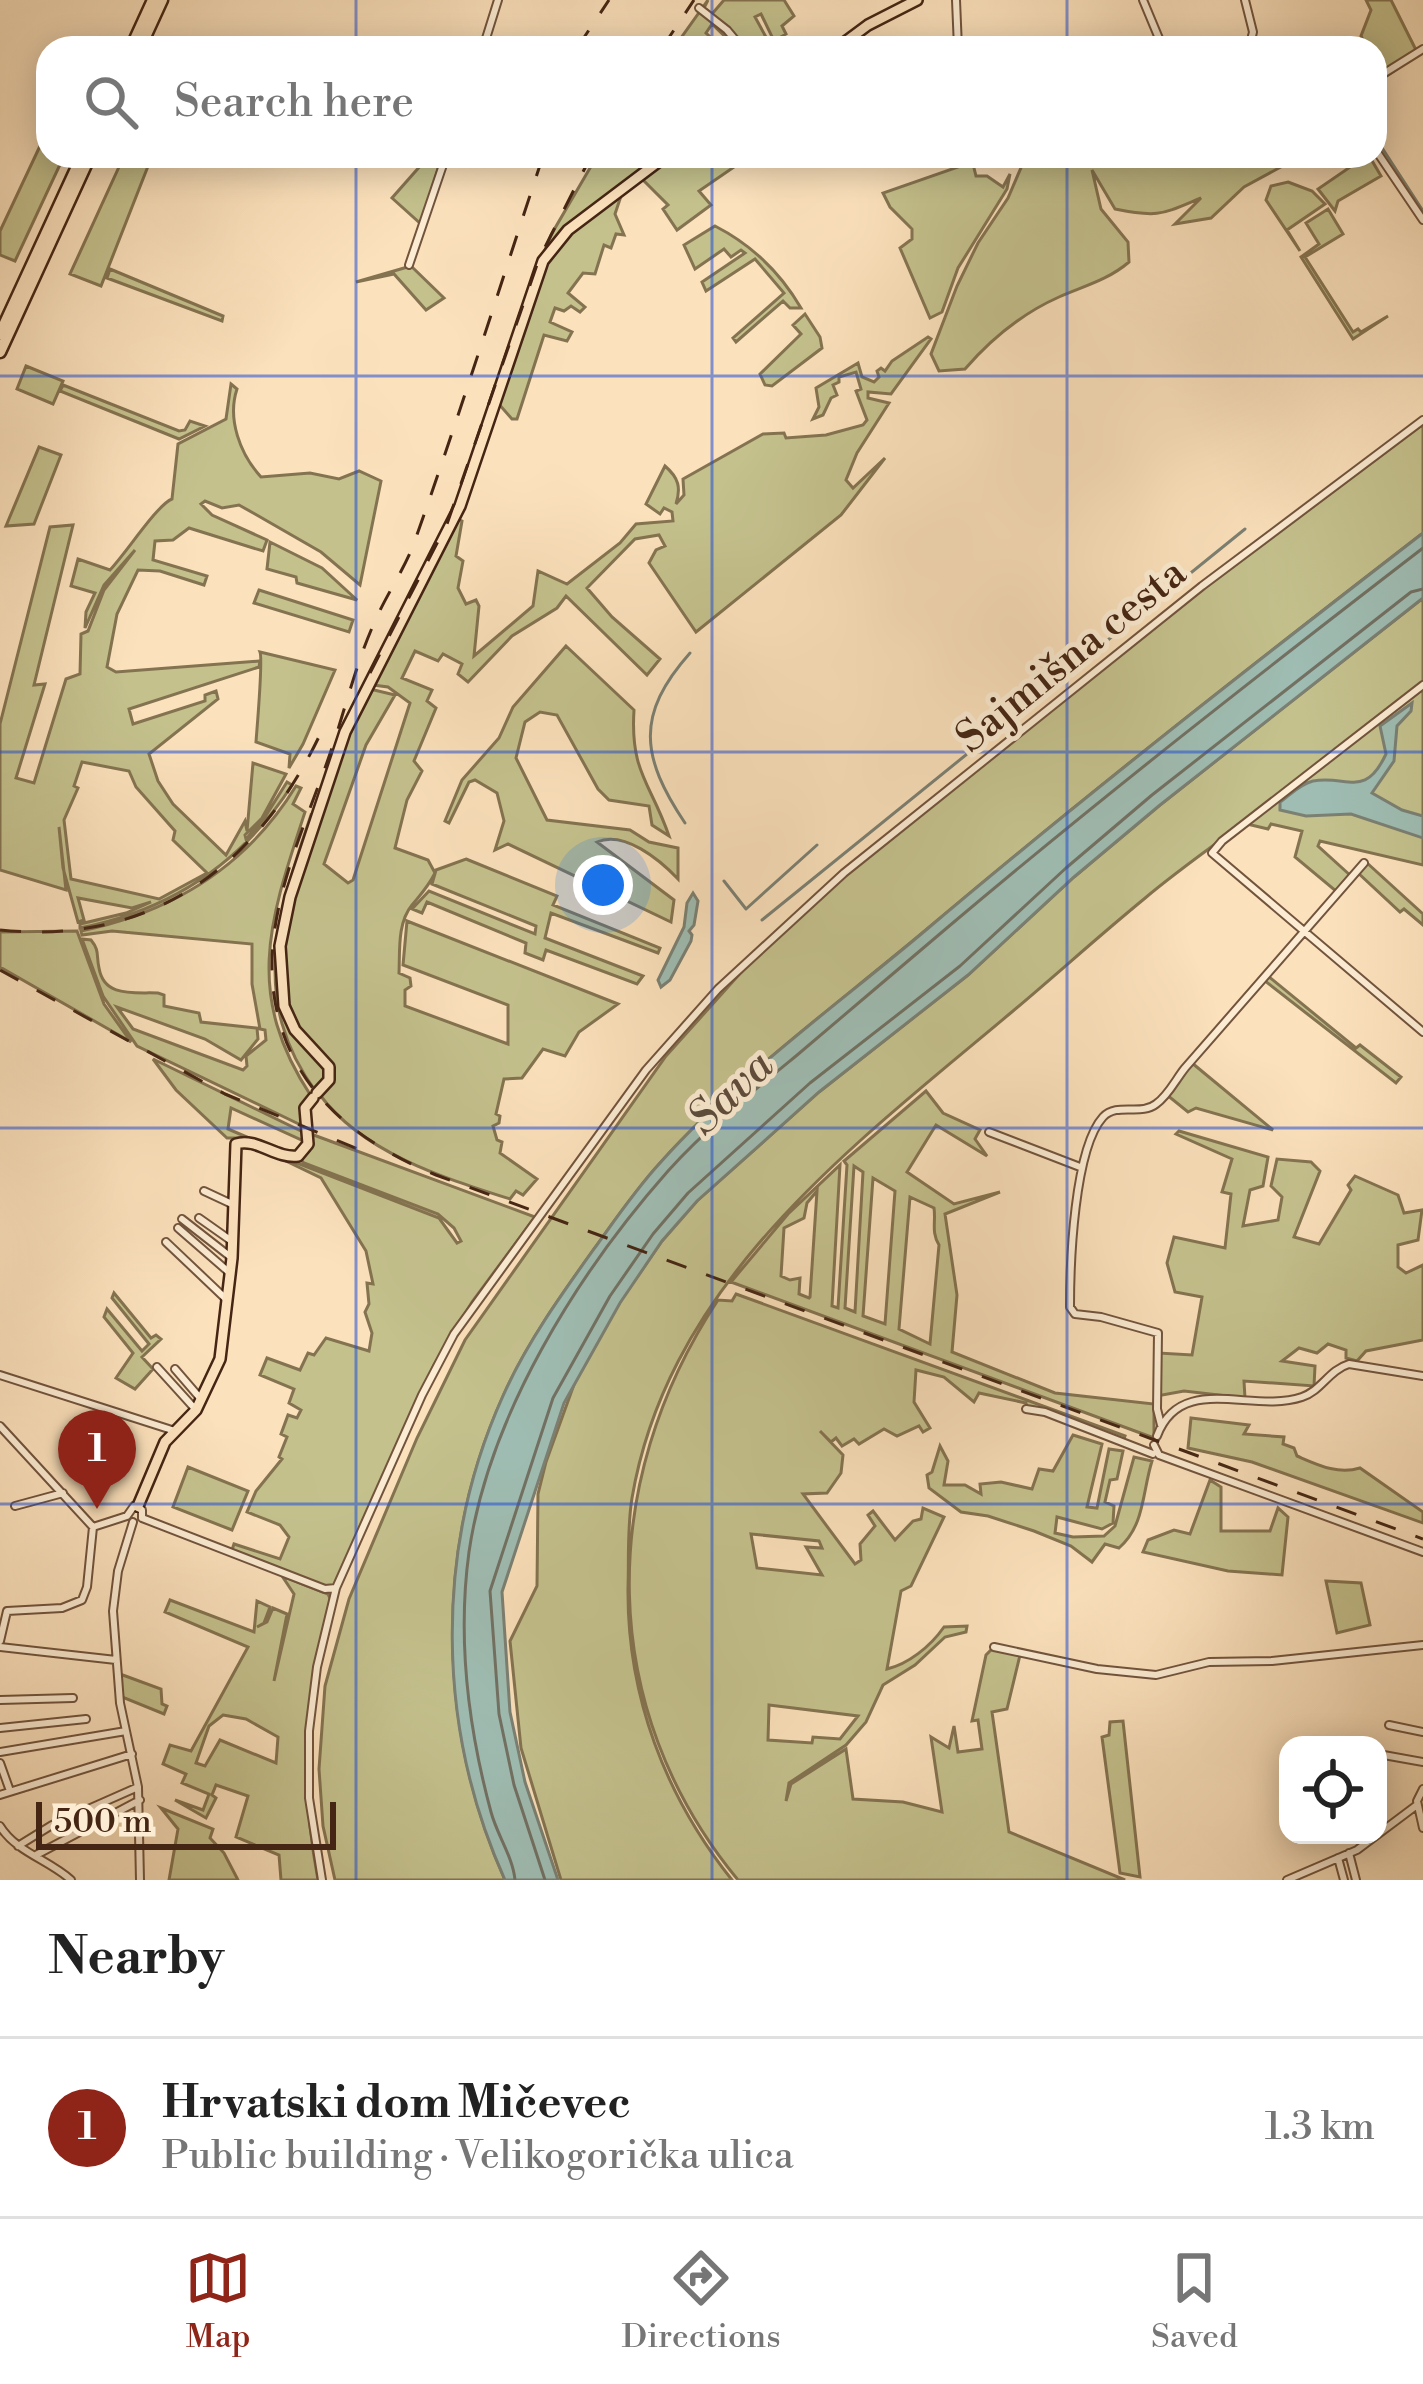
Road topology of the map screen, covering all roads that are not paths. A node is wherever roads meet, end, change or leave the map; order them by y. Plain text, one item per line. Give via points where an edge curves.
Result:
1 (158, 0) edge
2 (498, 0) edge
3 (917, 0) edge
4 (956, 0) edge
5 (1143, 0) edge
6 (1245, 0) edge
7 (699, 8) dead end
8 (142, 36) edge
9 (487, 36) edge
10 (733, 36) edge
11 (853, 36) edge
12 (958, 36) edge
13 (1158, 36) edge
14 (1252, 36) edge
15 (1423, 49) edge
16 (1387, 72) edge
17 (1387, 166) edge
18 (80, 168) edge
19 (81, 168) edge
20 (442, 168) edge
21 (650, 168) edge
22 (1423, 220) edge
23 (410, 266) dead end
24 (0, 334) edge
25 (0, 352) edge
26 (1423, 420) edge
27 (1423, 685) edge
28 (1364, 863) dead end
29 (1303, 934) junction
30 (1423, 1031) edge
31 (989, 1132) dead end
32 (1080, 1167) junction
33 (204, 1192) dead end
34 (236, 1206) junction
35 (199, 1218) dead end
36 (182, 1219) dead end
37 (178, 1228) dead end
38 (166, 1242) dead end
39 (233, 1242) junction
40 (232, 1258) junction
41 (231, 1274) junction
42 (228, 1301) junction
43 (157, 1367) dead end
44 (175, 1369) dead end
45 (0, 1375) edge
46 (1423, 1376) edge
47 (199, 1405) junction
48 (1026, 1409) dead end
49 (1162, 1425) junction
50 (0, 1426) edge
51 (176, 1431) junction
52 (1157, 1436) dead end
53 (63, 1493) junction
54 (16, 1506) dead end
55 (140, 1512) junction
56 (130, 1519) junction
57 (93, 1527) junction
58 (1423, 1552) edge
59 (336, 1588) junction
60 (3, 1611) edge
61 (0, 1644) edge
62 (1423, 1645) edge
63 (994, 1647) dead end
64 (116, 1660) junction
65 (73, 1698) dead end
66 (0, 1700) edge
67 (86, 1719) dead end
68 (1388, 1725) dead end
69 (0, 1728) edge
70 (126, 1731) junction
71 (1423, 1732) edge
72 (0, 1752) edge
73 (132, 1754) junction
74 (1387, 1756) edge
75 (1423, 1762) edge
76 (0, 1763) edge
77 (139, 1787) junction
78 (1423, 1789) edge
79 (10, 1791) junction
80 (0, 1799) edge
81 (140, 1800) junction
82 (1420, 1810) edge
83 (0, 1826) edge
84 (1423, 1828) edge
85 (18, 1846) junction
86 (1349, 1853) junction
87 (36, 1855) junction
88 (1338, 1858) junction
89 (1290, 1879) edge
90 (71, 1880) edge
91 (140, 1880) edge
92 (322, 1880) edge
93 (1344, 1880) edge
94 (1356, 1880) edge

1 - 8 highway
2 - 9 street
3 - 11 main road
4 - 12 street
5 - 13 street
6 - 14 street
7 - 10 street
15 - 16 street
17 - 22 street
18 - 24 highway
19 - 25 highway
20 - 23 street
21 - 34 main road via 556,242 540,268 455,520 345,732 281,938 282,995 292,1025 329,1067 329,1080 305,1108 309,1136 294,1158 246,1142 235,1146
26 - 59 street, Sajmišna cesta via 844,873 697,1010 475,1302 432,1374
27 - 29 street via 1214,848 1215,859
28 - 29 street
29 - 30 street
29 - 32 street via 1159,1102 1104,1116
31 - 32 street
32 - 49 street via 1070,1307 1158,1333
33 - 34 street
34 - 39 main road
35 - 39 street
36 - 40 street
37 - 41 street
38 - 42 street
39 - 40 main road
40 - 41 main road
41 - 42 main road
42 - 47 main road via 220,1359
43 - 47 street
44 - 47 street
45 - 51 street
46 - 49 street via 1349,1364 1306,1396 1196,1399
47 - 51 main road
48 - 58 street via 1155,1449
49 - 52 street
50 - 53 street
51 - 55 main road via 160,1450
53 - 54 street
53 - 57 street
55 - 56 street
55 - 56 street via 129,1508
55 - 59 street
56 - 57 street
56 - 64 street via 114,1591
57 - 60 street via 82,1600
59 - 92 street, Sajmišna cesta via 309,1731
60 - 61 street
61 - 64 street
62 - 63 street via 1209,1662 1156,1675
64 - 70 street
65 - 66 street
67 - 69 street
68 - 71 street
70 - 72 street
70 - 73 street
73 - 77 street
73 - 79 street
74 - 75 street
76 - 79 street
77 - 81 street
77 - 85 street
78 - 82 street
79 - 80 street
81 - 87 street
81 - 91 street
82 - 84 street
82 - 86 street
83 - 85 street
85 - 87 street
86 - 88 street
86 - 94 street
87 - 90 street
88 - 89 street
88 - 93 street

